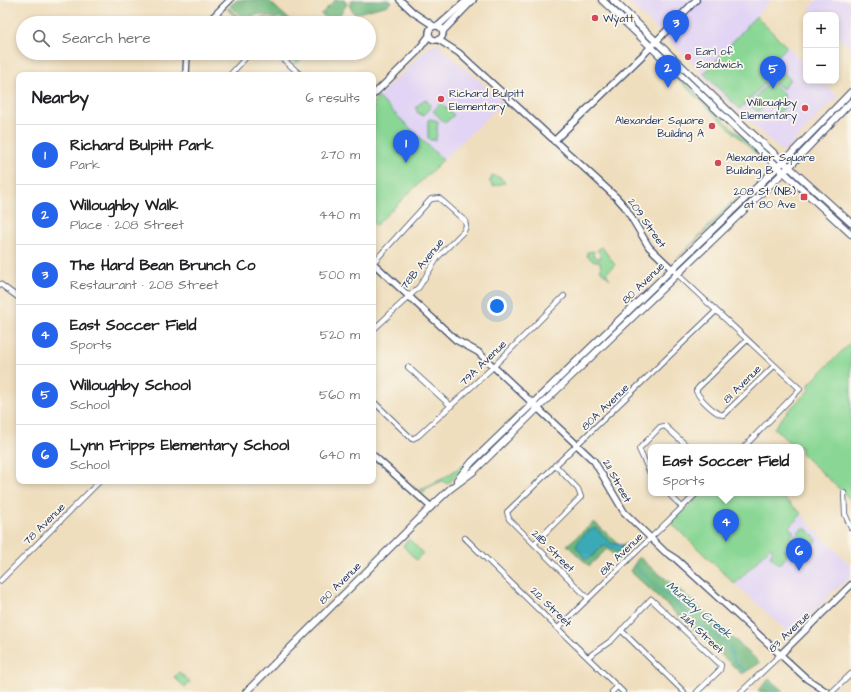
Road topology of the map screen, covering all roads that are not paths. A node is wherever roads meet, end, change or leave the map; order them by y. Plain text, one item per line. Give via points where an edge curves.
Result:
1 (230, 0) edge
2 (400, 0) edge
3 (467, 0) edge
4 (473, 0) edge
5 (602, 0) edge
6 (613, 0) edge
7 (696, 0) edge
8 (414, 13) junction
9 (214, 16) edge
10 (436, 26) junction
11 (443, 33) junction
12 (432, 37) junction
13 (656, 41) junction
14 (651, 46) junction
15 (459, 54) junction
16 (187, 60) edge
17 (244, 60) edge
18 (284, 60) edge
19 (186, 72) edge
20 (234, 72) edge
21 (298, 72) edge
22 (376, 92) edge
23 (851, 92) edge
24 (851, 102) edge
25 (554, 141) junction
26 (783, 162) junction
27 (778, 167) junction
28 (789, 167) junction
29 (783, 172) junction
30 (851, 223) edge
31 (851, 234) edge
32 (376, 260) edge
33 (376, 266) edge
34 (674, 272) junction
35 (0, 284) edge
36 (16, 296) edge
37 (564, 296) dead end
38 (409, 297) junction
39 (716, 311) junction
40 (376, 326) edge
41 (747, 340) junction
42 (774, 366) junction
43 (408, 367) dead end
44 (494, 367) junction
45 (533, 403) junction
46 (376, 404) edge
47 (451, 406) junction
48 (538, 408) junction
49 (578, 444) junction
50 (684, 444) edge
51 (747, 444) edge
52 (376, 458) edge
53 (554, 465) junction
54 (648, 468) edge
55 (97, 484) edge
56 (450, 489) junction
57 (844, 493) dead end
58 (671, 496) edge
59 (693, 496) edge
60 (431, 507) junction
61 (682, 507) junction
62 (507, 515) joint
63 (851, 528) edge
64 (650, 537) junction
65 (465, 538) dead end
66 (534, 544) junction
67 (0, 581) edge
68 (851, 585) edge
69 (588, 598) junction
70 (558, 628) junction
71 (621, 630) junction
72 (780, 655) junction
73 (588, 657) junction
74 (851, 674) edge
75 (617, 687) junction
76 (246, 692) edge
77 (612, 692) edge
78 (622, 692) edge
79 (684, 692) edge
80 (697, 692) edge
81 (741, 692) edge
82 (827, 692) edge
83 (832, 692) edge

1 - 9 street
2 - 8 street, 209 Street
3 - 10 street
4 - 11 street
5 - 14 main road
6 - 13 main road
7 - 13 street
8 - 10 street, 209 Street
8 - 12 street, 209 Street
10 - 11 street, 209 Street
10 - 12 street
11 - 12 street
11 - 15 street, 209 Street
12 - 15 street, 209 Street
12 - 22 street
13 - 14 street
13 - 26 main road
14 - 25 street
14 - 27 main road
15 - 25 street, 209 Street
16 - 19 street
17 - 20 street
18 - 21 street
23 - 26 main road, 80 Avenue
24 - 28 main road, 80 Avenue
25 - 34 street, 209 Street via 617,198 649,247
26 - 27 main road, 80 Avenue
26 - 28 main road
27 - 29 main road
27 - 34 main road, 80 Avenue
28 - 29 main road, 80 Avenue
28 - 30 main road
29 - 31 main road
29 - 34 main road, 80 Avenue
32 - 38 street, 78B Avenue via 435,198 439,198 465,221 464,231 438,257 424,281
33 - 38 street, 211 Street
34 - 39 street, 209 Street
34 - 45 main road, 80 Avenue
34 - 48 main road, 80 Avenue
35 - 36 street
37 - 44 street, 79A Avenue
38 - 40 street, 78B Avenue
38 - 44 street, 211 Street via 456,340 478,352
39 - 41 street, 209 Street
39 - 49 street, 80A Avenue
41 - 42 street, 209 Street
41 - 42 street, 81 Avenue via 696,391 711,407 722,415
42 - 51 street, 209 Street via 800,389
43 - 47 street
44 - 45 street, 211 Street
44 - 47 street, 79A Avenue
45 - 48 street, 211 Street
45 - 56 main road, 80 Avenue via 472,462
46 - 47 street, 79A Avenue via 412,438 418,436
48 - 49 street, 211 Street
48 - 56 main road, 80 Avenue via 474,471
49 - 53 street, 80A Avenue
49 - 64 street, 211 Street via 600,467 621,509
50 - 54 street via 662,426 639,449
52 - 60 street
53 - 62 street, 80A Avenue
53 - 66 street via 581,494
55 - 67 street, 78 Avenue
56 - 60 main road, 80 Avenue
57 - 63 street via 845,514
58 - 61 street
59 - 61 street, 81A Avenue
60 - 76 main road, 80 Avenue
61 - 64 street, 81A Avenue
62 - 66 street, 211B Street
64 - 69 street, 81A Avenue
64 - 72 street, 211 Street
65 - 70 street, 212 Street
66 - 69 street, 211B Street
68 - 72 street, 83 Avenue
69 - 70 street, 81A Avenue
70 - 73 street, 212 Street
71 - 73 street via 612,640
71 - 79 street
71 - 80 street, 211A Street via 651,599 722,666
72 - 81 street, 83 Avenue
72 - 82 street, 211 Street via 809,681
73 - 75 street, 212 Street
74 - 83 street
75 - 77 street
75 - 78 street, 212 Street

